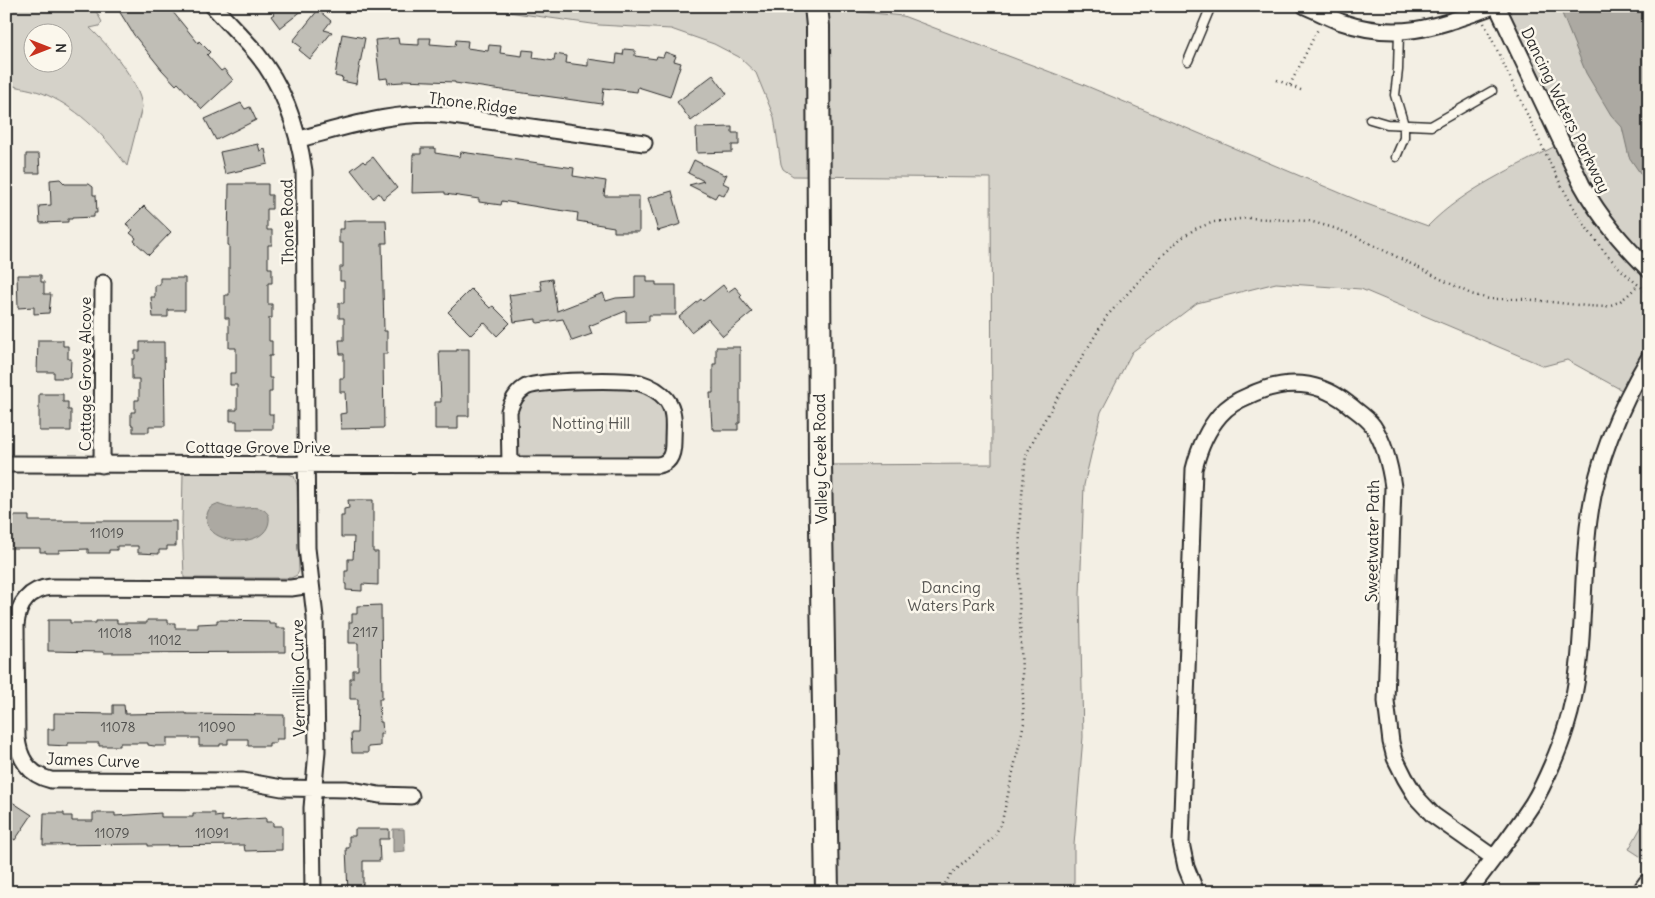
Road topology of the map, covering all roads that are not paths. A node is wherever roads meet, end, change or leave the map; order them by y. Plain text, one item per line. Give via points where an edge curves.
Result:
1 (212, 6) edge
2 (1211, 6) edge
3 (1306, 6) edge
4 (1496, 6) edge
5 (818, 13) edge
6 (1399, 32) junction
7 (1188, 61) dead end
8 (1492, 92) dead end
9 (1370, 119) dead end
10 (1404, 125) junction
11 (299, 139) junction
12 (644, 143) dead end
13 (1396, 157) dead end
14 (1649, 270) edge
15 (102, 283) dead end
16 (1649, 358) edge
17 (6, 464) edge
18 (102, 465) junction
19 (306, 465) junction
20 (510, 465) junction
21 (311, 585) junction
22 (314, 788) junction
23 (411, 796) dead end
24 (1494, 858) junction
25 (1649, 885) edge
26 (313, 892) edge
27 (827, 892) edge
28 (1196, 892) edge
29 (1468, 892) edge
30 (1644, 892) edge

1 - 11 street, Thone Road via 241,35 268,70 288,107
2 - 7 lane
3 - 6 street via 1361,28
4 - 6 street via 1445,24
4 - 14 street, Dancing Waters Parkway via 1594,208
5 - 27 main road, Valley Creek Road via 820,465
6 - 10 lane via 1395,95
8 - 10 lane via 1431,126
9 - 10 lane
10 - 13 lane via 1404,138
11 - 12 street, Thone Ridge via 378,119 419,114
11 - 19 street, Thone Road via 305,184
15 - 18 street, Cottage Grove Alcove
16 - 24 street via 1614,425 1590,512 1578,672 1566,728 1534,802
17 - 18 street, Cottage Grove Drive
18 - 19 street, Cottage Grove Drive
19 - 20 street, Cottage Grove Drive
19 - 21 street, Vermillion Curve
20 - 20 street, Cottage Grove Drive via 662,464 671,458 673,450 672,411 666,399 654,389 632,382 553,382 526,387 511,403 509,411
21 - 22 street, Vermillion Curve via 316,622 317,751
21 - 22 street, James Curve via 291,588 45,588 32,594 20,608 16,648 18,749 26,766 44,778 243,781 282,788
22 - 23 street, James Curve
22 - 26 street, Vermillion Curve
24 - 28 street, Sweetwater Path via 1433,815 1417,798 1391,742 1386,701 1393,487 1390,463 1381,442 1372,424 1336,394 1290,383 1262,389 1239,399 1221,413 1199,448 1194,469 1181,843
24 - 29 street
25 - 30 main road

